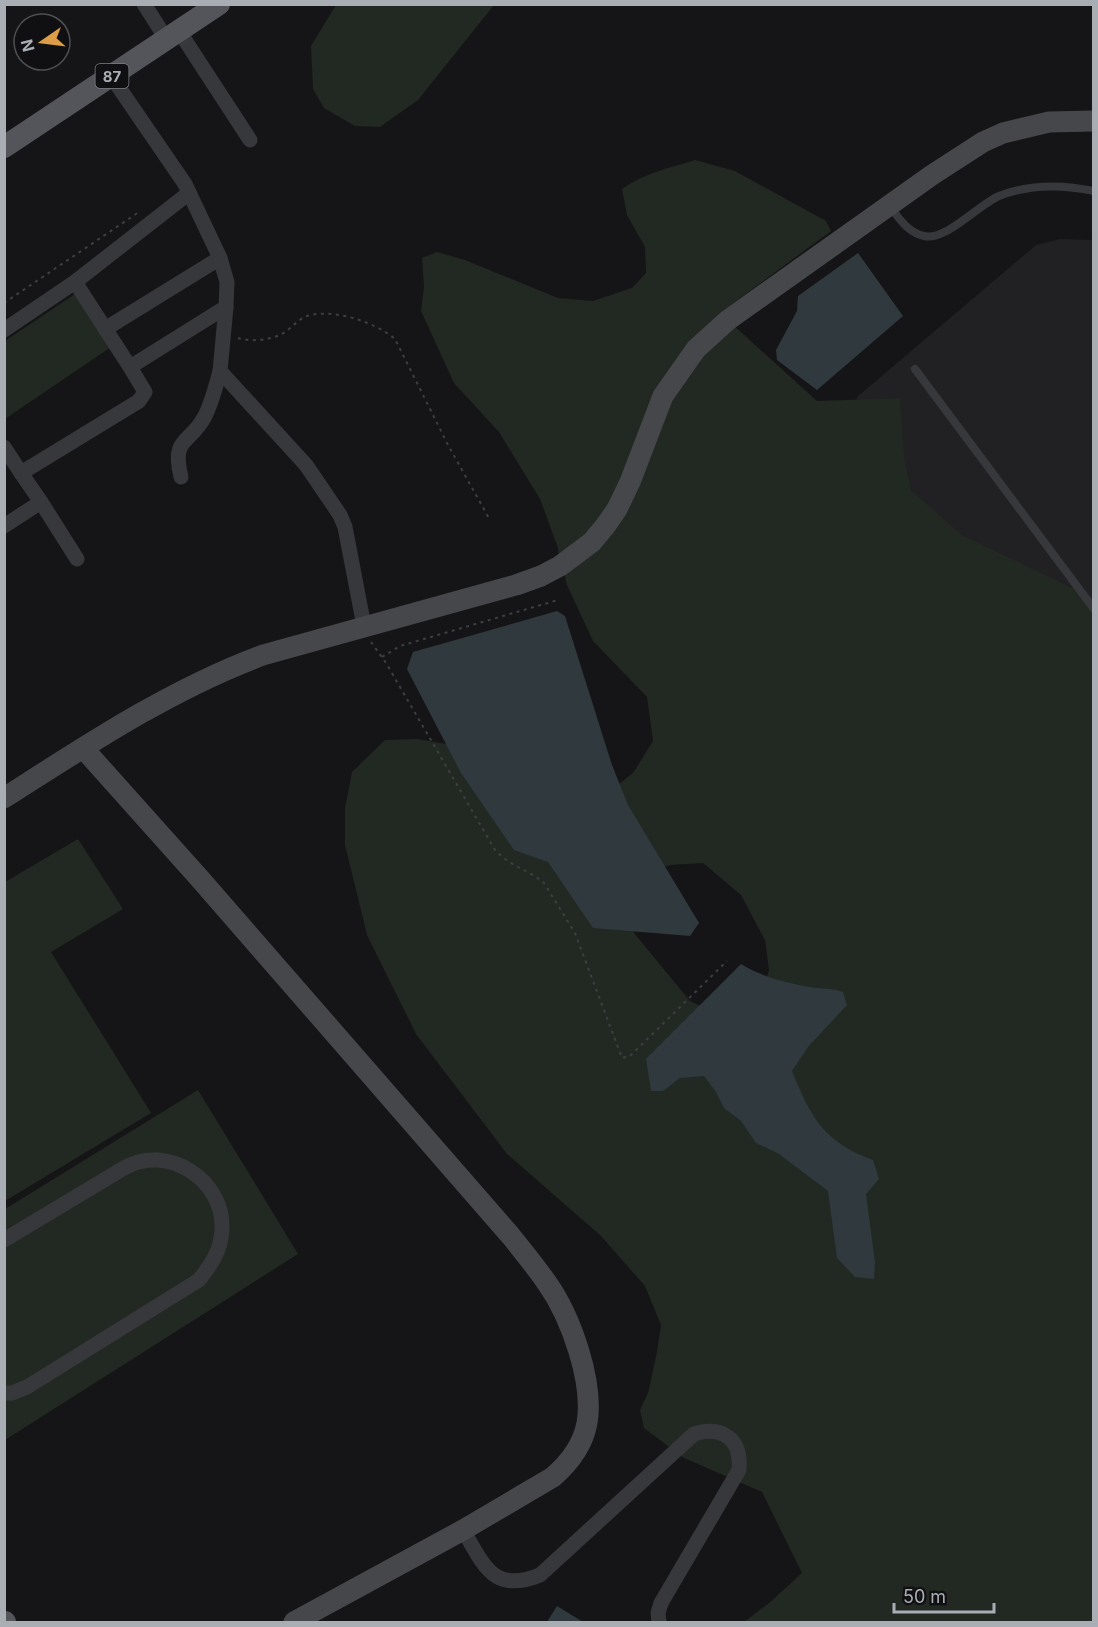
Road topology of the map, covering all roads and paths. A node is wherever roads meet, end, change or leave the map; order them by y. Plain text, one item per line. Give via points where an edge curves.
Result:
1 (144, 4) edge
2 (219, 4) edge
3 (173, 35) junction
4 (111, 76) junction
5 (1094, 121) edge
6 (250, 140) dead end
7 (4, 147) edge
8 (1094, 191) edge
9 (189, 193) junction
10 (889, 206) junction
11 (147, 207) dead end
12 (220, 258) junction
13 (75, 282) junction
14 (4, 303) edge
15 (226, 306) junction
16 (105, 329) junction
17 (4, 330) edge
18 (224, 338) junction
19 (130, 367) junction
20 (915, 369) dead end
21 (220, 371) junction
22 (4, 447) edge
23 (21, 473) junction
24 (181, 477) dead end
25 (41, 502) junction
26 (490, 520) dead end
27 (4, 526) edge
28 (76, 559) dead end
29 (558, 600) dead end
30 (1094, 609) edge
31 (364, 626) junction
32 (382, 657) junction
33 (83, 748) junction
34 (4, 798) edge
35 (727, 961) dead end
36 (4, 1240) edge
37 (4, 1393) edge
38 (463, 1530) junction
39 (294, 1623) edge
40 (659, 1623) edge

1 - 3 street
2 - 3 main road, 87
3 - 4 main road, 87
3 - 6 street
4 - 7 main road, 87
4 - 9 street
5 - 10 street via 1049,122 993,138
8 - 10 lane via 1055,186 1014,191 983,205 937,237 911,231
9 - 12 street
9 - 13 street
10 - 31 street via 729,320 696,349 663,396 617,509 592,542 541,576
11 - 14 path
12 - 15 street via 228,282
12 - 16 street
13 - 16 street
13 - 17 street
15 - 18 street
15 - 19 street
16 - 19 street
18 - 21 street
18 - 26 path via 257,340 280,335 304,317 318,314 362,321 388,333 395,339
19 - 23 street via 145,392 138,401
20 - 30 lane
21 - 24 street via 205,417 178,450
21 - 31 street via 306,465 340,515
22 - 23 street
23 - 25 street
25 - 27 street
25 - 28 street
29 - 32 path via 400,646
31 - 32 path via 366,636
31 - 33 street via 224,669
32 - 35 path via 495,850 544,883 575,933 622,1058 630,1056
33 - 34 street
33 - 38 street via 510,1235 548,1284 564,1314 575,1340 588,1399 587,1424 581,1441 564,1468 553,1477
36 - 37 street via 124,1168 145,1160 183,1166 200,1177 221,1213 219,1247 213,1263 199,1280 27,1387
38 - 39 street
38 - 40 street via 494,1575 510,1582 525,1581 540,1575 694,1434 717,1431 730,1438 738,1449 739,1470 661,1603

